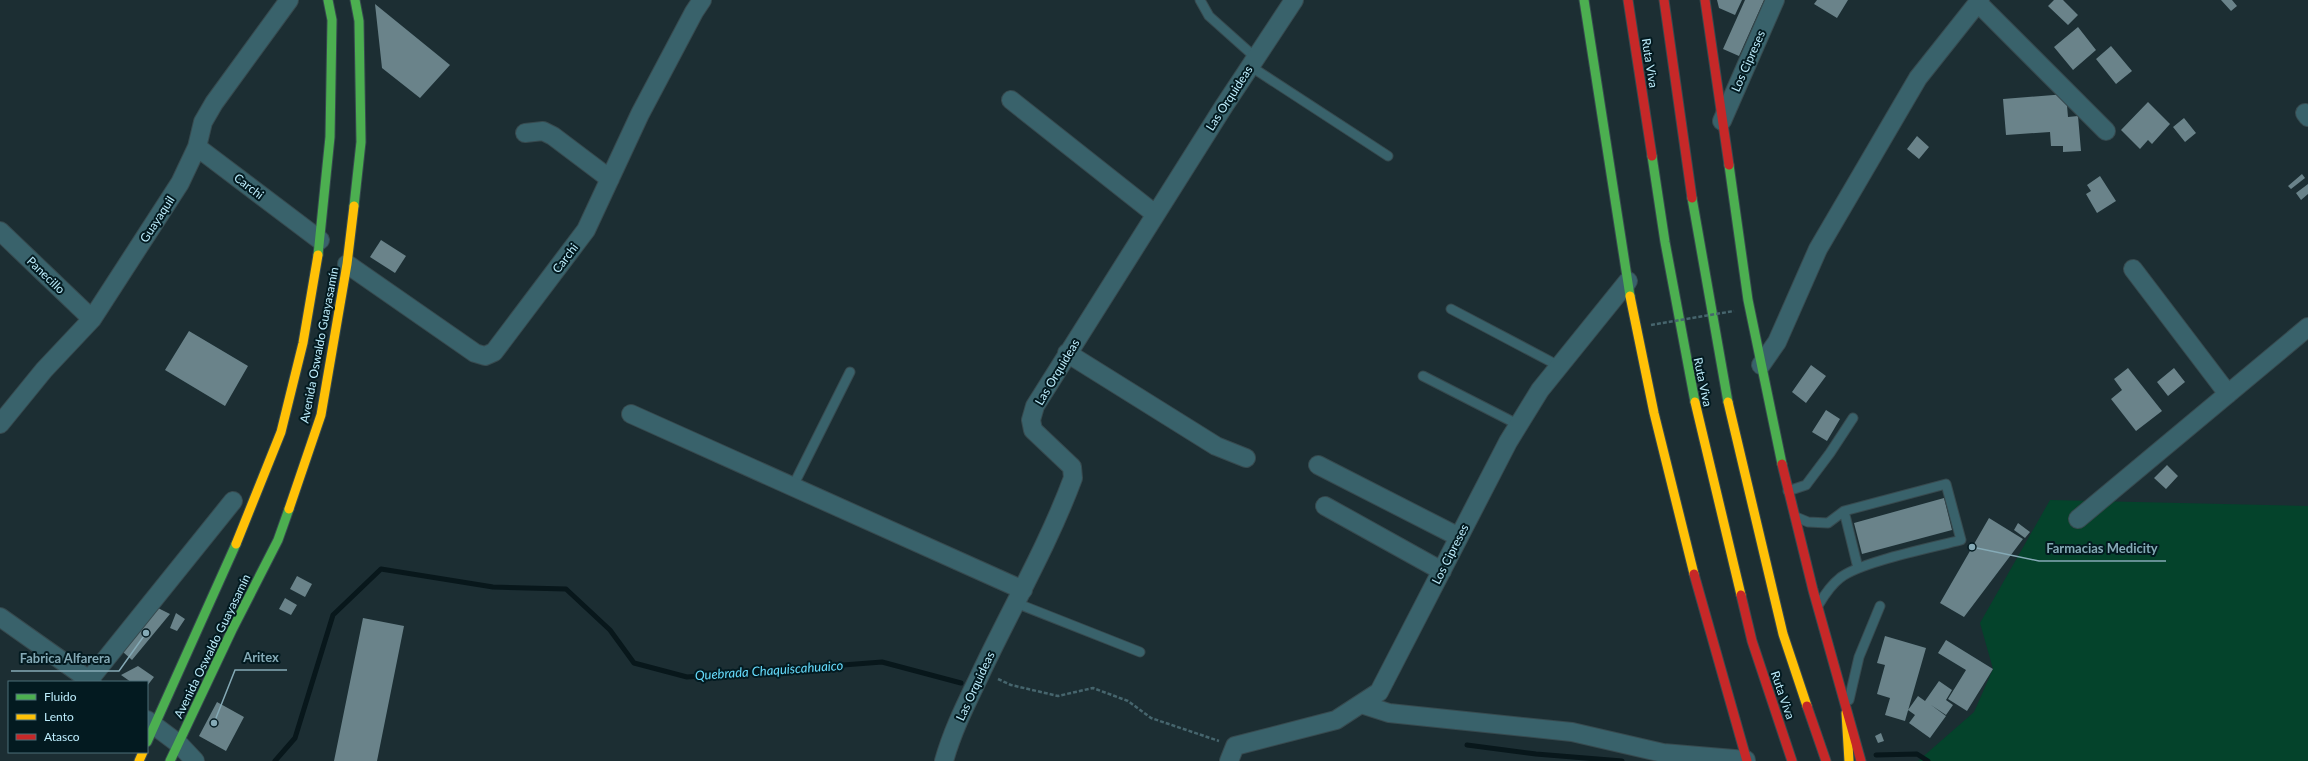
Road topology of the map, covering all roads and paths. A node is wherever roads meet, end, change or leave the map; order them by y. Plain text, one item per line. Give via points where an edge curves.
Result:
1 (289, 0) edge
2 (328, 0) edge
3 (355, 0) edge
4 (702, 0) edge
5 (1200, 0) edge
6 (1294, 0) edge
7 (1584, 0) edge
8 (1628, 0) edge
9 (1664, 0) edge
10 (1704, 0) edge
11 (1775, 0) edge
12 (1979, 2) edge
13 (1253, 62) junction
14 (1011, 100) dead end
15 (1722, 121) junction
16 (2106, 130) dead end
17 (525, 133) dead end
18 (197, 147) junction
19 (1388, 156) dead end
20 (610, 179) junction
21 (1156, 214) junction
22 (0, 232) edge
23 (320, 240) junction
24 (347, 264) junction
25 (2133, 269) dead end
26 (1628, 281) junction
27 (1451, 309) dead end
28 (1734, 311) dead end
29 (92, 319) junction
30 (1651, 325) dead end
31 (2308, 327) edge
32 (1067, 353) junction
33 (1761, 365) junction
34 (1559, 366) junction
35 (850, 372) dead end
36 (1423, 376) dead end
37 (2228, 394) junction
38 (632, 414) dead end
39 (1852, 418) dead end
40 (0, 424) edge
41 (1519, 425) junction
42 (1246, 458) dead end
43 (1318, 465) dead end
44 (792, 488) junction
45 (1788, 491) junction
46 (233, 501) dead end
47 (1325, 506) dead end
48 (1844, 511) junction
49 (1793, 515) junction
50 (2078, 519) dead end
51 (1459, 537) junction
52 (1858, 568) junction
53 (1442, 571) junction
54 (1020, 596) junction
55 (1880, 606) dead end
56 (1817, 609) junction
57 (1, 618) edge
58 (1140, 652) dead end
59 (981, 672) junction
60 (91, 681) edge
61 (1361, 704) junction
62 (1846, 714) junction
63 (151, 722) edge
64 (148, 737) edge
65 (179, 744) junction
66 (1232, 754) edge
67 (170, 761) edge
68 (195, 761) edge
69 (944, 761) edge
70 (1746, 761) edge
71 (1792, 761) edge
72 (1826, 761) edge
73 (1849, 761) edge
74 (1861, 761) edge

1 - 18 street, Guayaquil via 214,103 203,122
2 - 23 main road, Avenida Oswaldo Guayasamín via 332,20 330,137
3 - 24 main road, Avenida Oswaldo Guayasamín via 359,21 361,142
4 - 20 street, Carchi via 640,114
5 - 13 lane via 1209,16
6 - 13 street, Las Orquideas
7 - 26 main road
8 - 71 main road, Ruta Viva via 1665,242 1690,382 1752,640
9 - 72 main road, Ruta Viva via 1697,234 1722,376 1783,634
10 - 15 main road
11 - 15 street, Los Cipreses
12 - 16 street
12 - 33 street via 1918,78 1818,249 1777,342
13 - 19 lane
13 - 21 street, Las Orquideas
14 - 21 street
15 - 33 main road via 1748,300
17 - 20 street via 543,131 553,136
18 - 23 street, Carchi
18 - 29 street, Guayaquil via 180,183
20 - 24 street, Carchi via 586,230 494,352 485,356 475,353
21 - 32 street, Las Orquideas
22 - 29 street, Panecillo
23 - 63 main road, Avenida Oswaldo Guayasamín via 303,343 281,432 247,521
24 - 65 main road, Avenida Oswaldo Guayasamín via 321,415 280,533
25 - 37 street
26 - 34 street, Los Cipreses
26 - 70 main road via 1656,424 1686,546
27 - 34 lane
28 - 30 path, bridge
29 - 40 street, Guayaquil via 44,370
31 - 37 street
32 - 42 street via 1216,446
32 - 54 street, Las Orquideas via 1035,406 1031,420 1034,430 1072,467 1074,478
33 - 45 main road
34 - 41 street, Los Cipreses via 1540,390
35 - 44 lane
36 - 41 lane
37 - 50 street
38 - 44 street
39 - 45 lane via 1806,485
41 - 51 street, Los Cipreses
43 - 51 street
44 - 54 street
45 - 49 main road
46 - 60 street
47 - 53 street
48 - 49 lane via 1828,524 1808,522
48 - 52 lane
48 - 52 lane via 1946,484 1961,540
49 - 56 main road
51 - 53 street, Los Cipreses
52 - 56 lane via 1841,577 1826,592
53 - 61 street, Los Cipreses via 1379,692
54 - 58 lane
54 - 59 street, Las Orquideas
55 - 62 lane via 1859,657
56 - 62 main road
57 - 60 street
59 - 66 path via 1011,685 1058,696 1093,688 1128,701 1151,718
59 - 69 street, Las Orquideas via 950,739
61 - 66 street, Los Cipreses via 1336,720
61 - 70 street via 1389,713 1572,732 1663,753
62 - 73 main road
62 - 74 main road
63 - 64 main road, Avenida Oswaldo Guayasamín
63 - 65 street
65 - 67 main road, Avenida Oswaldo Guayasamín
65 - 68 street

